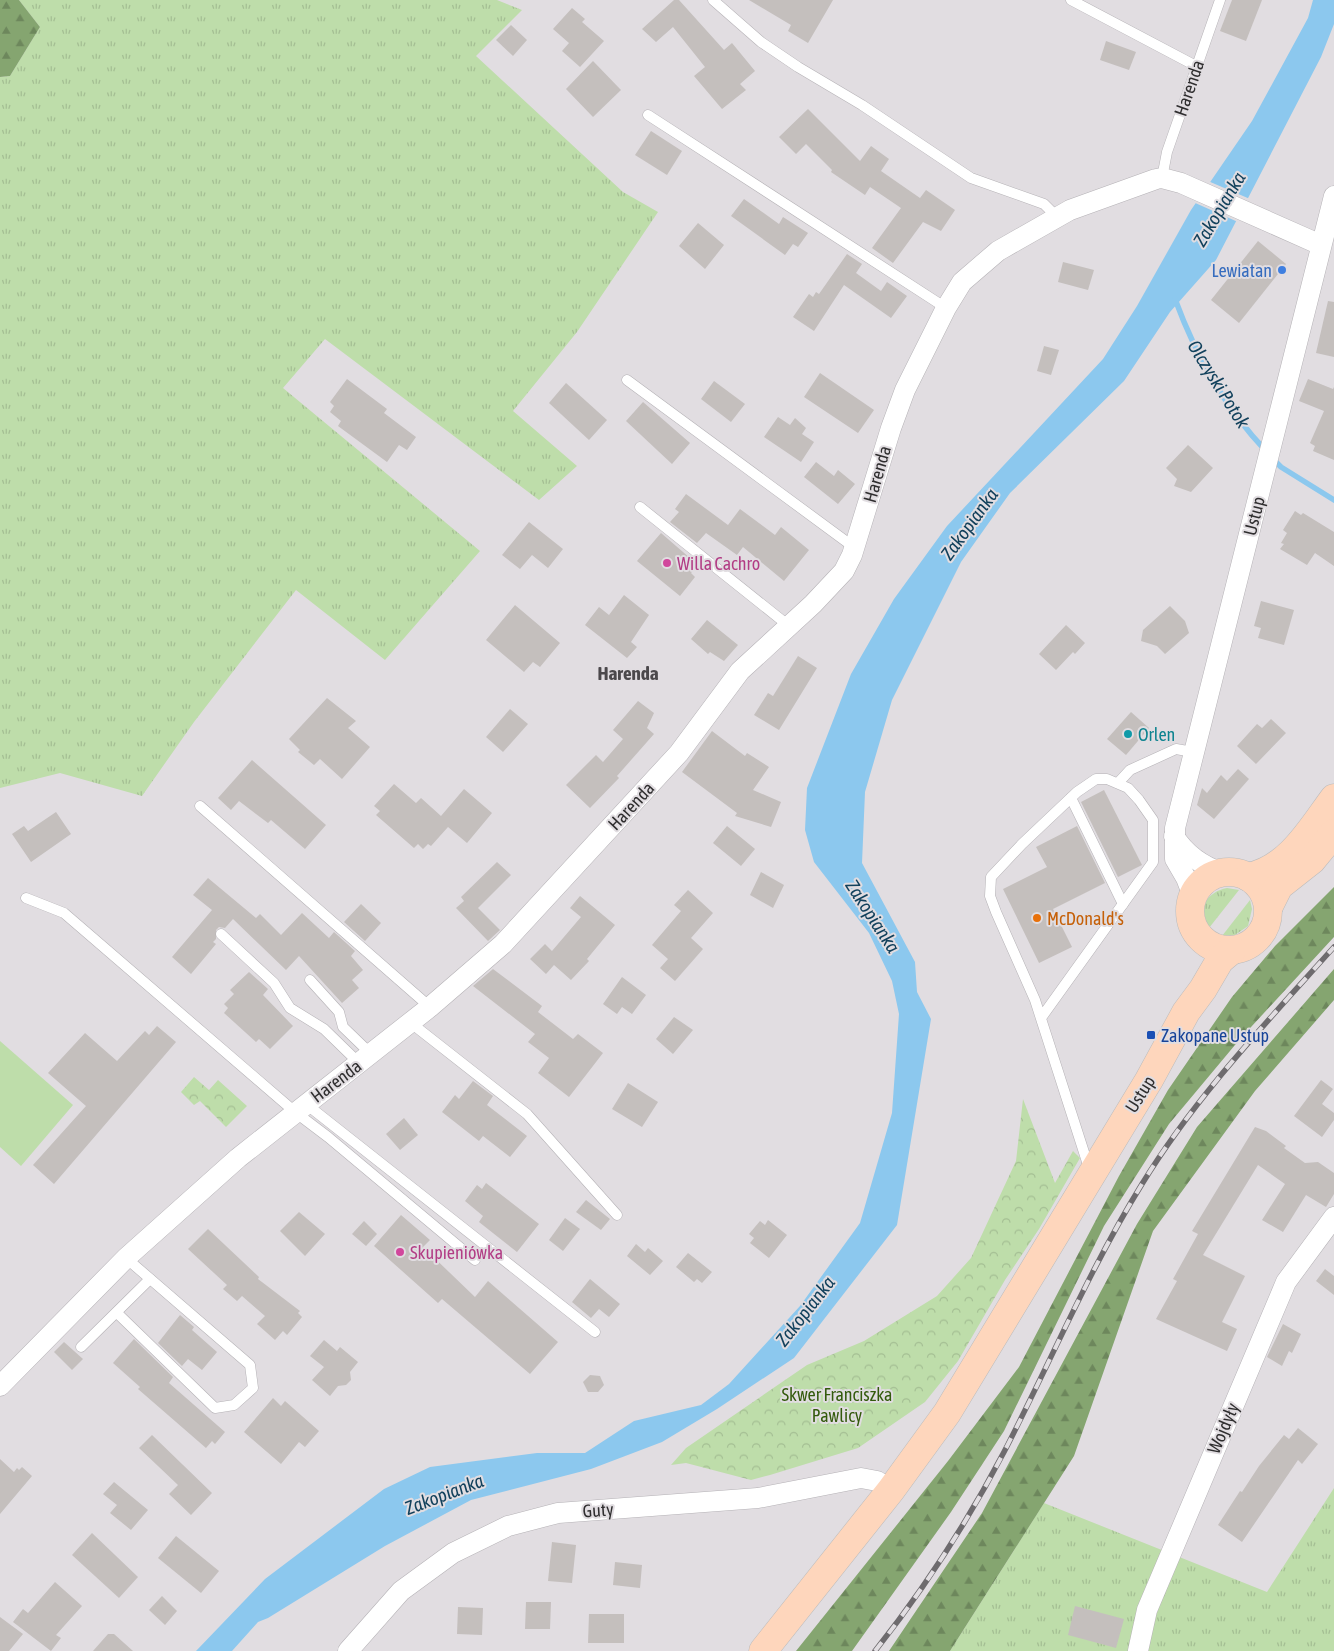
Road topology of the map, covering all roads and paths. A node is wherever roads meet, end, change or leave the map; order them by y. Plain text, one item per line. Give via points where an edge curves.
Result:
1 (713, 0) edge
2 (1070, 0) edge
3 (1220, 0) edge
4 (1196, 66) junction
5 (648, 115) dead end
6 (1172, 180) junction
7 (1334, 196) edge
8 (1057, 217) junction
9 (1321, 245) junction
10 (946, 308) junction
11 (626, 380) dead end
12 (640, 507) dead end
13 (855, 548) junction
14 (789, 626) junction
15 (1193, 752) junction
16 (1118, 783) junction
17 (1074, 795) junction
18 (1334, 798) edge
19 (200, 806) dead end
20 (1334, 833) edge
21 (1174, 836) junction
22 (1236, 875) junction
23 (1193, 896) junction
24 (26, 898) dead end
25 (1123, 904) junction
26 (1269, 906) junction
27 (221, 934) dead end
28 (1196, 934) junction
29 (1232, 950) junction
30 (310, 980) dead end
31 (430, 1007) junction
32 (1186, 1012) junction
33 (1041, 1018) junction
34 (411, 1023) junction
35 (365, 1059) junction
36 (301, 1108) junction
37 (1091, 1174) junction
38 (617, 1215) dead end
39 (1334, 1217) edge
40 (126, 1258) junction
41 (475, 1260) dead end
42 (150, 1279) junction
43 (117, 1313) junction
44 (595, 1332) dead end
45 (81, 1347) dead end
46 (0, 1386) edge
47 (891, 1490) junction
48 (348, 1651) edge
49 (763, 1651) edge
50 (1138, 1651) edge

1 - 8 lane via 761,42 798,68 862,105 971,178 1044,204
2 - 4 lane
3 - 4 lane, Harenda
4 - 6 lane, Harenda via 1167,152
5 - 10 lane
6 - 8 street, Harenda via 1088,203
6 - 9 street
7 - 9 street, Ustup
8 - 10 street, Harenda via 983,262 962,282
9 - 15 street, Ustup via 1215,677
10 - 13 street, Harenda via 901,399
11 - 13 lane
12 - 14 lane
13 - 14 street, Harenda via 844,571
14 - 31 street, Harenda via 746,664 674,759 503,944
15 - 16 lane via 1176,749 1130,770
15 - 21 street, Ustup
16 - 17 lane via 1096,779
16 - 25 lane via 1128,788 1153,820 1153,862
17 - 25 lane
17 - 33 lane via 997,869 989,885 993,904
18 - 22 main road via 1292,853 1263,873
19 - 31 lane
20 - 26 main road via 1312,860 1279,886
21 - 22 street via 1184,851 1196,859
21 - 23 street, Ustup via 1175,858
22 - 23 main road via 1205,880
22 - 26 main road via 1263,890
23 - 28 main road via 1191,918
24 - 36 lane via 64,914
25 - 33 lane
26 - 29 main road via 1266,925 1257,939
27 - 35 lane via 274,984 290,1008
28 - 29 main road via 1214,946
28 - 32 main road, Ustup via 1198,951
29 - 32 main road, Ustup via 1220,960
30 - 35 lane via 338,1012 343,1027
31 - 34 street, Harenda
32 - 37 main road, Ustup via 1162,1059
33 - 37 lane
34 - 35 street, Harenda
34 - 38 lane via 527,1114
35 - 36 street, Harenda
36 - 40 street, Harenda via 238,1158
36 - 41 lane via 328,1136
36 - 44 lane
37 - 47 main road, Ustup via 967,1382
39 - 50 street, Wojdyły via 1286,1282 1147,1610
40 - 42 lane
40 - 46 street, Harenda
42 - 43 lane
42 - 43 lane via 250,1366 253,1388 234,1405 215,1408
43 - 45 lane
47 - 48 street, Guty via 878,1481 861,1478 742,1500 558,1513 508,1526 453,1554 401,1591
47 - 49 main road, Ustup

